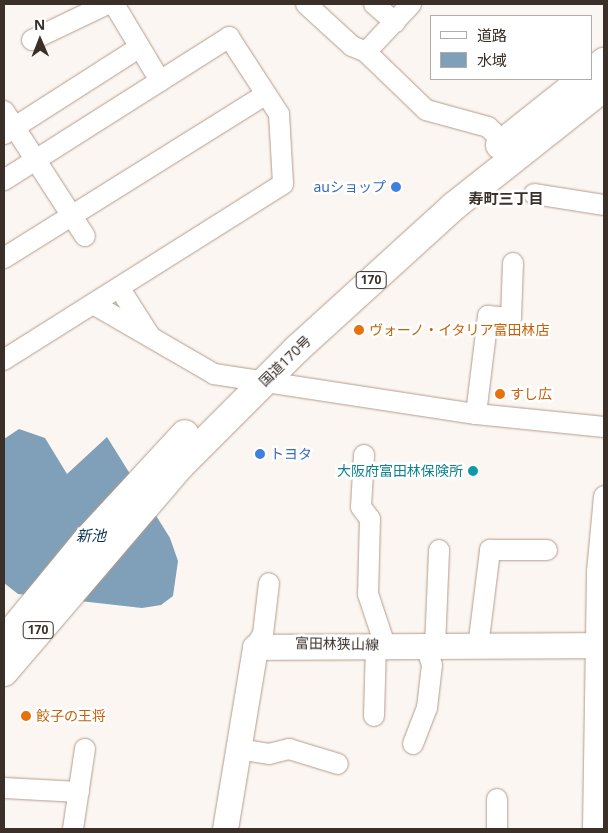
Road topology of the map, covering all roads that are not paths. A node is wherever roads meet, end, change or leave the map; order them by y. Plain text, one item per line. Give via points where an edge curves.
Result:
1 (106, 4) edge
2 (114, 4) edge
3 (306, 4) edge
4 (374, 4) edge
5 (411, 4) edge
6 (395, 22) junction
7 (32, 40) dead end
8 (140, 47) junction
9 (366, 52) junction
10 (604, 62) edge
11 (593, 71) edge
12 (582, 80) edge
13 (160, 81) junction
14 (604, 87) edge
15 (266, 94) junction
16 (7, 124) edge
17 (510, 148) junction
18 (36, 160) junction
19 (4, 180) edge
20 (534, 194) dead end
21 (604, 205) edge
22 (71, 215) junction
23 (85, 236) dead end
24 (4, 258) edge
25 (513, 263) dead end
26 (120, 289) junction
27 (95, 305) junction
28 (153, 341) junction
29 (4, 360) edge
30 (253, 379) junction
31 (476, 414) junction
32 (604, 427) edge
33 (364, 455) dead end
34 (604, 496) edge
35 (439, 550) dead end
36 (547, 550) dead end
37 (269, 583) dead end
38 (63, 585) junction
39 (4, 641) edge
40 (600, 644) edge
41 (381, 645) junction
42 (255, 647) junction
43 (430, 647) junction
44 (478, 647) junction
45 (4, 672) edge
46 (374, 716) dead end
47 (413, 744) dead end
48 (85, 749) dead end
49 (238, 749) junction
50 (338, 764) dead end
51 (4, 788) edge
52 (79, 792) junction
53 (498, 799) dead end
54 (73, 829) edge
55 (225, 829) edge
56 (496, 829) edge
57 (593, 829) edge

1 - 7 street
2 - 8 street
3 - 9 street via 352,46
4 - 6 street
5 - 6 street
6 - 9 street
8 - 13 street
8 - 16 street
9 - 17 street via 426,110 488,127
10 - 11 highway
12 - 17 highway, 国道170号 / 170
13 - 15 street via 229,37
13 - 18 street
14 - 17 highway, 国道170号 / 170
15 - 22 street
15 - 26 street via 279,114 283,184
16 - 18 street
17 - 30 highway, 国道170号 / 170 via 382,244
18 - 19 street
18 - 22 street
20 - 21 street
22 - 23 street
22 - 24 street
25 - 31 street via 511,318 488,316
26 - 27 street
26 - 28 street
27 - 28 street
27 - 29 street
28 - 30 street via 214,374
30 - 31 street
30 - 38 highway, 国道170号 / 170 via 152,483
31 - 32 street
33 - 41 street via 361,508 370,519 368,594
34 - 40 street
35 - 43 street
36 - 44 street via 490,550
37 - 42 street via 263,634
38 - 39 highway, 国道170号 / 170
38 - 45 highway, 国道170号 / 170
40 - 44 main road, 富田林狭山線
40 - 57 street
41 - 42 main road, 富田林狭山線
41 - 43 main road, 富田林狭山線
41 - 46 street
42 - 49 main road
43 - 44 main road, 富田林狭山線
43 - 47 street via 432,665 427,708
48 - 52 street
49 - 50 street via 269,754 289,749 313,767
49 - 55 main road
51 - 52 street
52 - 54 street
53 - 56 street

